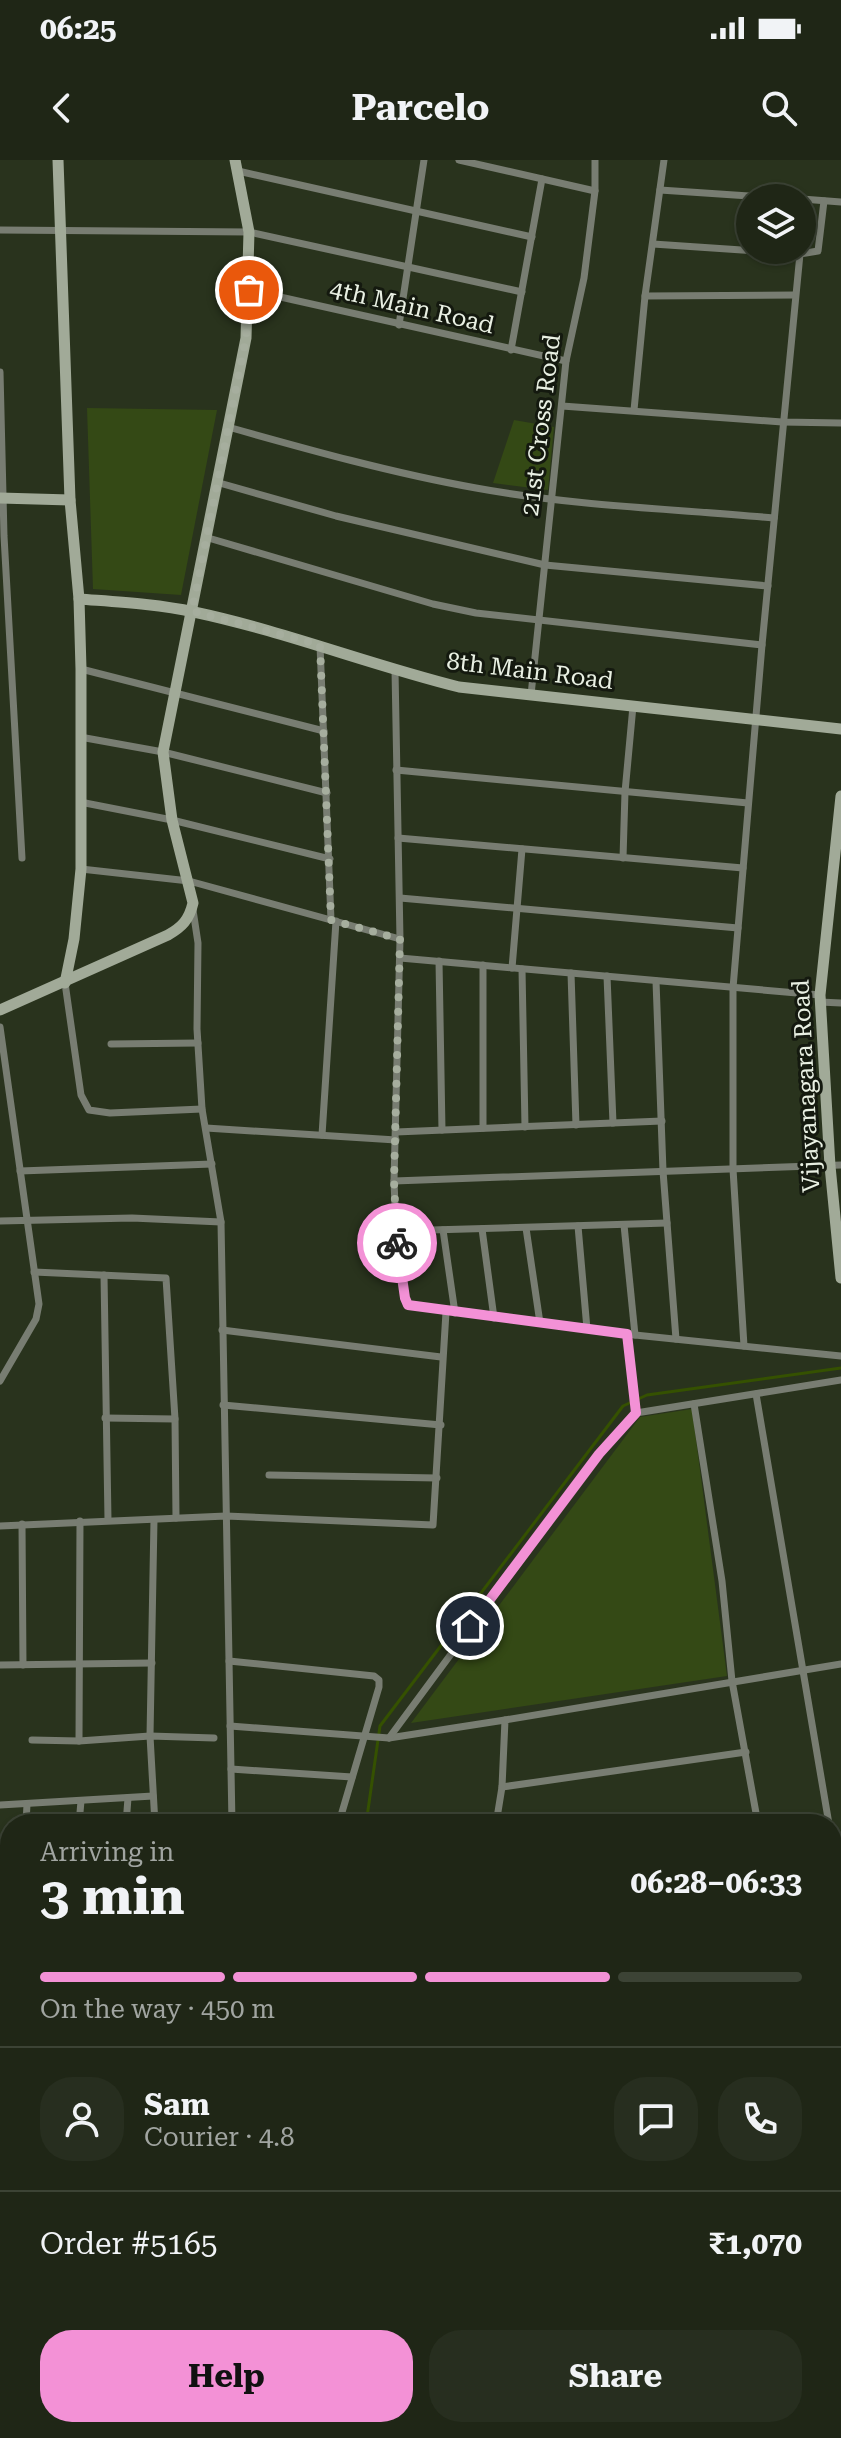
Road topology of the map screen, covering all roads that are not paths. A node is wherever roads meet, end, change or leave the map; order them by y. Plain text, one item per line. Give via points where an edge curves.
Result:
1 (58, 160) edge
2 (424, 160) edge
3 (459, 160) edge
4 (595, 160) edge
5 (664, 160) edge
6 (237, 166) edge
7 (542, 179) junction
8 (660, 190) junction
9 (595, 191) junction
10 (736, 195) edge
11 (816, 200) edge
12 (824, 201) junction
13 (841, 202) edge
14 (416, 210) junction
15 (0, 230) edge
16 (59, 231) junction
17 (249, 232) junction
18 (532, 237) junction
19 (653, 244) junction
20 (736, 250) edge
21 (816, 251) edge
22 (799, 264) edge
23 (407, 266) junction
24 (249, 290) junction
25 (522, 292) junction
26 (795, 295) junction
27 (645, 296) junction
28 (399, 325) junction
29 (511, 350) junction
30 (566, 361) junction
31 (0, 372) edge
32 (562, 406) junction
33 (634, 410) junction
34 (782, 422) junction
35 (841, 423) edge
36 (228, 427) junction
37 (216, 482) junction
38 (3, 498) edge
39 (550, 499) junction
40 (70, 500) junction
41 (774, 518) junction
42 (4, 536) junction
43 (205, 537) junction
44 (0, 561) edge
45 (545, 565) junction
46 (768, 586) junction
47 (79, 599) junction
48 (192, 611) junction
49 (539, 621) junction
50 (320, 645) junction
51 (762, 645) junction
52 (81, 669) junction
53 (395, 670) junction
54 (173, 694) junction
55 (531, 695) junction
56 (633, 706) junction
57 (755, 720) junction
58 (841, 729) edge
59 (324, 731) junction
60 (80, 737) junction
61 (163, 752) junction
62 (396, 770) junction
63 (625, 792) junction
64 (327, 793) junction
65 (841, 796) edge
66 (80, 802) junction
67 (748, 803) junction
68 (172, 820) junction
69 (398, 838) junction
70 (522, 849) junction
71 (22, 858) dead end
72 (623, 858) junction
73 (330, 859) junction
74 (743, 868) junction
75 (81, 869) junction
76 (189, 881) junction
77 (400, 898) junction
78 (193, 903) junction
79 (517, 910) junction
80 (334, 921) junction
81 (738, 928) junction
82 (400, 939) junction
83 (400, 958) junction
84 (439, 961) junction
85 (483, 965) junction
86 (512, 968) junction
87 (522, 969) junction
88 (571, 973) junction
89 (607, 976) junction
90 (656, 981) junction
91 (65, 983) junction
92 (733, 988) junction
93 (820, 999) junction
94 (841, 1003) edge
95 (0, 1010) edge
96 (0, 1027) edge
97 (198, 1043) junction
98 (111, 1044) dead end
99 (202, 1109) junction
100 (662, 1121) junction
101 (613, 1123) junction
102 (576, 1125) junction
103 (525, 1127) junction
104 (206, 1128) junction
105 (483, 1128) junction
106 (442, 1130) junction
107 (322, 1135) junction
108 (396, 1136) junction
109 (212, 1164) junction
110 (836, 1166) edge
111 (733, 1169) junction
112 (20, 1171) junction
113 (663, 1171) junction
114 (394, 1181) junction
115 (27, 1219) junction
116 (0, 1221) edge
117 (221, 1222) junction
118 (667, 1223) junction
119 (624, 1225) junction
120 (578, 1226) junction
121 (526, 1228) junction
122 (482, 1229) junction
123 (443, 1230) junction
124 (396, 1231) junction
125 (34, 1272) junction
126 (104, 1275) junction
127 (841, 1278) edge
128 (446, 1312) junction
129 (455, 1313) junction
130 (494, 1318) junction
131 (540, 1323) junction
132 (587, 1329) junction
133 (222, 1330) junction
134 (631, 1335) junction
135 (676, 1339) junction
136 (744, 1346) junction
137 (841, 1356) edge
138 (441, 1357) junction
139 (841, 1380) edge
140 (0, 1381) edge
141 (756, 1394) junction
142 (694, 1404) junction
143 (223, 1405) junction
144 (636, 1413) junction
145 (105, 1418) junction
146 (175, 1419) junction
147 (441, 1425) junction
148 (269, 1475) dead end
149 (437, 1478) junction
150 (226, 1516) junction
151 (176, 1518) junction
152 (108, 1520) junction
153 (154, 1520) junction
154 (80, 1521) junction
155 (22, 1524) junction
156 (0, 1526) edge
157 (229, 1661) junction
158 (152, 1663) junction
159 (841, 1664) edge
160 (0, 1665) edge
161 (23, 1665) junction
162 (78, 1665) junction
163 (802, 1671) junction
164 (732, 1681) junction
165 (505, 1720) junction
166 (230, 1726) junction
167 (150, 1736) junction
168 (367, 1737) junction
169 (214, 1738) dead end
170 (386, 1738) junction
171 (32, 1740) dead end
172 (79, 1741) junction
173 (746, 1752) junction
174 (231, 1769) junction
175 (352, 1777) junction
176 (502, 1787) junction
177 (153, 1796) junction
178 (128, 1798) junction
179 (81, 1801) junction
180 (27, 1804) junction
181 (0, 1805) edge
182 (26, 1814) edge
183 (80, 1814) edge
184 (127, 1814) edge
185 (154, 1814) edge
186 (232, 1814) edge
187 (341, 1814) edge
188 (498, 1814) edge
189 (757, 1814) edge
190 (827, 1814) edge

1 - 16 street
2 - 14 street
3 - 7 street
4 - 9 street, 21st Cross Road
5 - 8 street
6 - 14 street
6 - 17 street
7 - 9 street
7 - 18 street
8 - 10 street
8 - 19 street
9 - 30 street, 21st Cross Road
11 - 12 street
12 - 13 street
12 - 21 street
14 - 18 street
14 - 23 street
15 - 16 street
16 - 17 street
16 - 40 street
17 - 23 street
17 - 24 street
18 - 25 street
19 - 20 street
19 - 27 street
22 - 26 street
23 - 25 street
23 - 28 street
24 - 28 street, 4th Main Road
24 - 36 street via 246,338
25 - 29 street
26 - 27 street
26 - 34 street
27 - 33 street
28 - 29 street, 4th Main Road
29 - 30 street, 4th Main Road
30 - 32 street, 21st Cross Road
31 - 38 street
32 - 33 street
32 - 39 street, 21st Cross Road
33 - 34 street
34 - 35 street
34 - 41 street
36 - 37 street
36 - 39 street via 417,476
37 - 43 street
37 - 45 street
38 - 40 street
38 - 42 street
39 - 41 street
39 - 45 street, 21st Cross Road
40 - 47 street
41 - 46 street
42 - 44 street
42 - 71 street
43 - 48 street
43 - 49 street via 433,604
45 - 46 street
45 - 49 street, 21st Cross Road
46 - 51 street
47 - 48 street, 8th Main Road
47 - 52 street
48 - 50 street, 8th Main Road
48 - 54 street
49 - 51 street
49 - 55 street, 21st Cross Road
50 - 53 street, 8th Main Road
50 - 59 street
51 - 57 street
52 - 54 street
52 - 60 street
53 - 55 street, 8th Main Road via 459,687
53 - 62 street
54 - 59 street
54 - 61 street
55 - 56 street, 8th Main Road
56 - 57 street, 8th Main Road
56 - 63 street
57 - 58 street, 8th Main Road
57 - 67 street
59 - 64 street
60 - 61 street
60 - 66 street
61 - 64 street
61 - 68 street
62 - 63 street
62 - 69 street
63 - 67 street
63 - 72 street
64 - 73 street
65 - 93 street, Vijayanagara Road
66 - 68 street
66 - 75 street
67 - 74 street
68 - 73 street
68 - 76 street
69 - 70 street
69 - 77 street
70 - 72 street
70 - 79 street
72 - 74 street
73 - 80 street
74 - 81 street
75 - 76 street
75 - 91 street
76 - 78 street
76 - 80 street
77 - 79 street
77 - 82 street
78 - 91 street via 187,922 178,929
78 - 97 street
79 - 81 street
79 - 86 street
80 - 82 street
80 - 107 street
81 - 92 street
82 - 83 street
83 - 84 street
83 - 108 street
84 - 85 street
84 - 106 street
85 - 86 street
85 - 105 street
86 - 87 street
87 - 88 street
87 - 103 street
88 - 89 street
88 - 102 street
89 - 90 street
89 - 101 street
90 - 92 street
90 - 100 street
91 - 95 street
91 - 99 street via 81,1095 89,1110
92 - 93 street
92 - 111 street
93 - 94 street
93 - 110 street, Vijayanagara Road
96 - 112 street
97 - 98 street
97 - 99 street
99 - 104 street
100 - 101 street
100 - 113 street
101 - 102 street
102 - 103 street
103 - 105 street
104 - 107 street
104 - 109 street
105 - 106 street
106 - 108 street
107 - 108 street
108 - 114 street
109 - 112 street
109 - 117 street
110 - 111 street
110 - 127 street, Vijayanagara Road
111 - 113 street
111 - 136 street
112 - 115 street
113 - 114 street
113 - 118 street
114 - 124 street
115 - 116 street
115 - 117 street
115 - 125 street
117 - 133 street
118 - 119 street
118 - 135 street
119 - 120 street
119 - 134 street
120 - 121 street
120 - 132 street
121 - 122 street
121 - 131 street
122 - 123 street
122 - 130 street
123 - 124 street
123 - 129 street
124 - 128 street via 408,1305
125 - 126 street
125 - 140 street via 36,1319
126 - 145 street
126 - 146 street via 166,1278
128 - 129 street
128 - 138 street
129 - 130 street
130 - 131 street
131 - 132 street
132 - 134 street
133 - 138 street
133 - 143 street
134 - 135 street
134 - 144 street
135 - 136 street
136 - 137 street
138 - 147 street
139 - 141 street
141 - 142 street
141 - 163 street
142 - 144 street
142 - 164 street
143 - 147 street
143 - 150 street
144 - 170 street via 599,1454
145 - 146 street
145 - 152 street
146 - 151 street
147 - 149 street
148 - 149 street
149 - 150 street via 433,1525
150 - 151 street
150 - 157 street
151 - 153 street
152 - 153 street
152 - 154 street
153 - 158 street
154 - 155 street
154 - 162 street
155 - 156 street
155 - 161 street
157 - 166 street
157 - 168 street via 374,1676 379,1687
158 - 162 street
158 - 167 street
159 - 163 street
160 - 161 street
161 - 162 street
162 - 172 street
163 - 164 street
163 - 190 street
164 - 165 street
164 - 173 street
165 - 170 street
165 - 176 street
166 - 168 street
166 - 174 street
167 - 169 street
167 - 172 street
167 - 177 street
168 - 170 street
168 - 175 street
171 - 172 street
173 - 176 street
173 - 189 street
174 - 175 street
174 - 186 street
175 - 187 street
176 - 188 street
177 - 178 street
177 - 185 street
178 - 179 street
178 - 184 street
179 - 180 street
179 - 183 street
180 - 181 street
180 - 182 street

